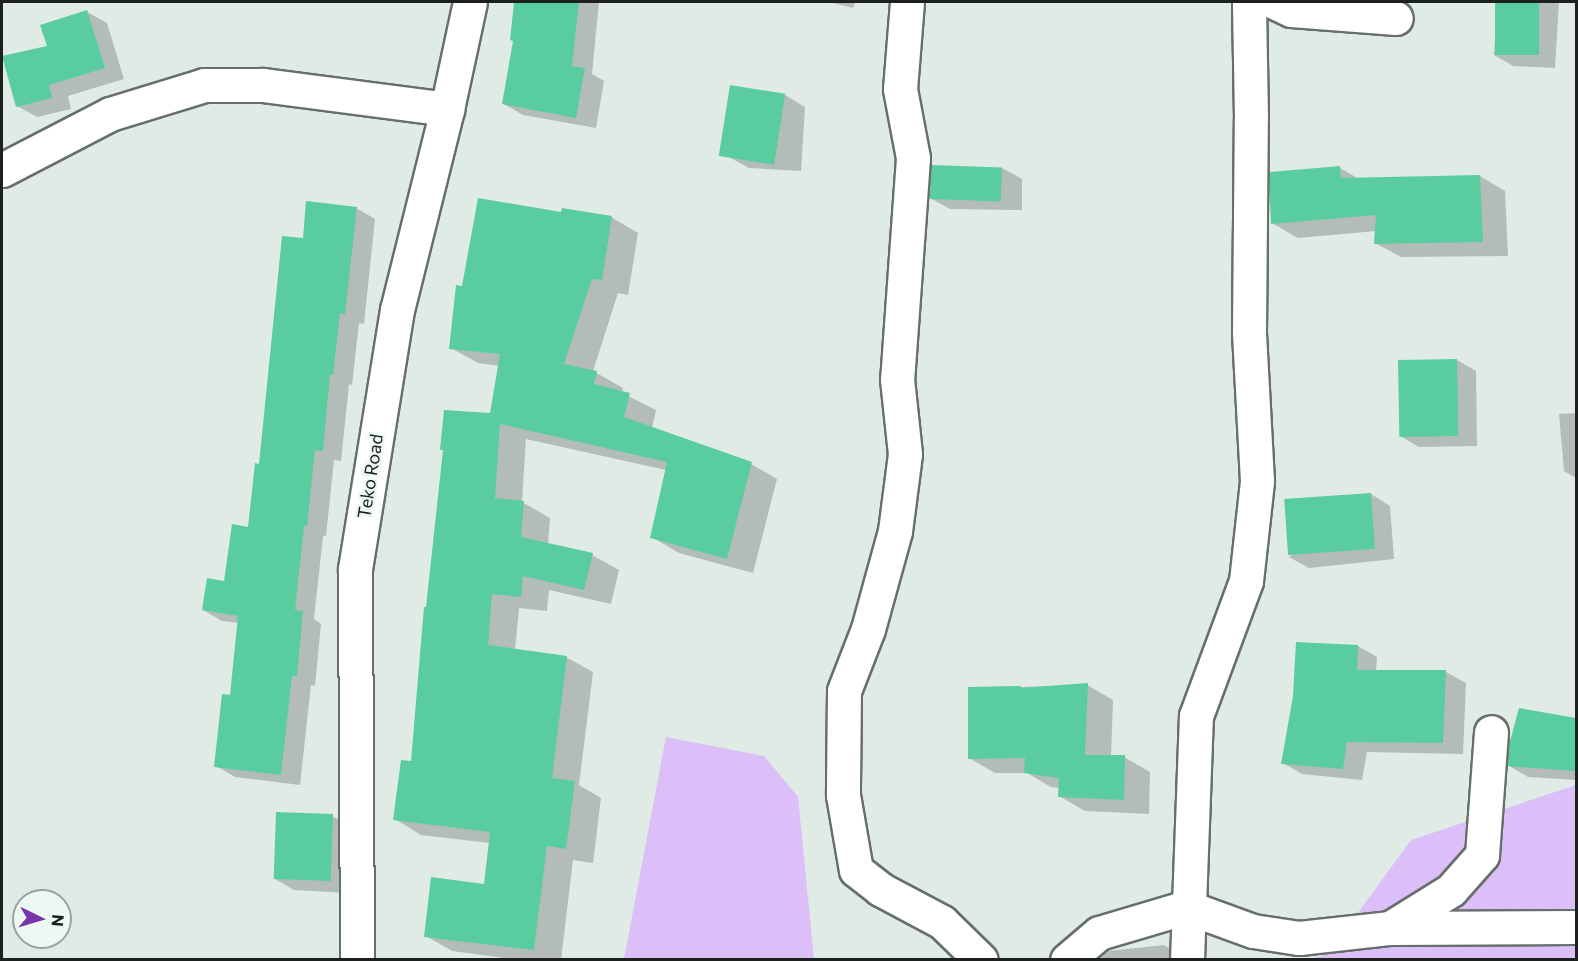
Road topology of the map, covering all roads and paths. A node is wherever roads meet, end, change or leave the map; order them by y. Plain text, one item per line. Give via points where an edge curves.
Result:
1 (470, 2) edge
2 (907, 2) edge
3 (1249, 2) edge
4 (1274, 2) edge
5 (1396, 18) dead end
6 (447, 109) junction
7 (2, 170) edge
8 (1491, 732) dead end
9 (1187, 907) junction
10 (1576, 927) edge
11 (1390, 928) junction
12 (357, 960) edge
13 (981, 960) edge
14 (1067, 960) edge
15 (1187, 960) edge

1 - 6 street, Teko Road
2 - 13 street via 900,89 913,158 897,379 905,454 895,531 868,629 844,691 843,795 856,870 880,889 942,922
3 - 9 street via 1249,332 1257,481 1246,581 1196,716
4 - 5 street via 1291,10
6 - 7 street via 262,85 204,85 110,114
6 - 12 street, Teko Road via 397,310 355,569
8 - 11 street via 1482,855 1451,890
9 - 11 street via 1253,931 1299,938
9 - 14 street via 1099,933
9 - 15 street
10 - 11 street

